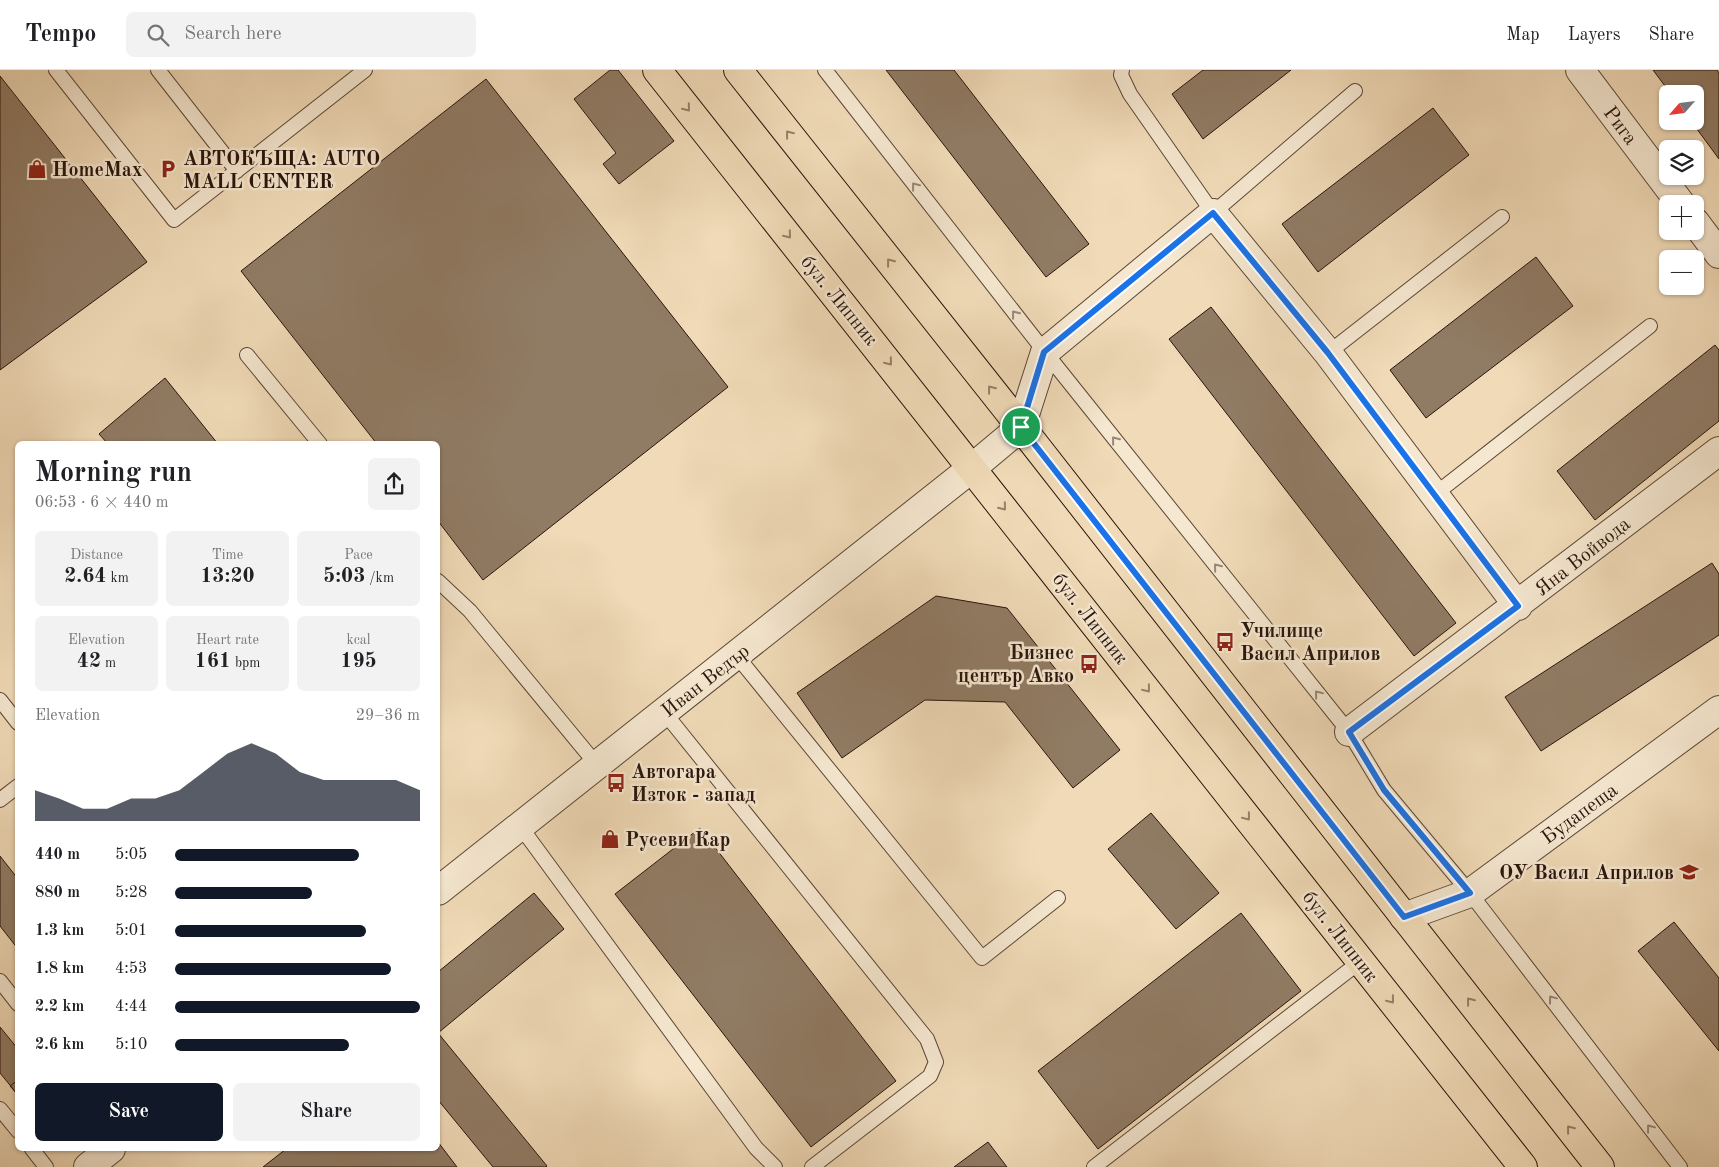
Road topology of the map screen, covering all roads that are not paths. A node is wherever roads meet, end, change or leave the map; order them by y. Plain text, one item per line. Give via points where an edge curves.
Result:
1 (56, 70) edge
2 (158, 70) edge
3 (657, 70) edge
4 (738, 70) edge
5 (825, 70) edge
6 (1122, 70) edge
7 (1580, 70) edge
8 (359, 72) edge
9 (1355, 91) dead end
10 (237, 171) junction
11 (1674, 195) edge
12 (1213, 213) junction
13 (1502, 217) dead end
14 (1704, 234) edge
15 (1719, 254) edge
16 (1650, 326) dead end
17 (1044, 352) junction
18 (1328, 353) junction
19 (248, 355) dead end
20 (1021, 427) junction
21 (318, 441) edge
22 (1719, 451) edge
23 (972, 468) junction
24 (1434, 495) junction
25 (440, 583) edge
26 (1518, 606) junction
27 (736, 655) junction
28 (0, 700) edge
29 (1719, 710) edge
30 (664, 712) junction
31 (15, 719) edge
32 (1349, 732) junction
33 (597, 765) junction
34 (15, 788) edge
35 (0, 800) edge
36 (520, 826) junction
37 (440, 889) edge
38 (1470, 893) junction
39 (1058, 898) dead end
40 (1404, 917) junction
41 (1361, 961) junction
42 (0, 981) edge
43 (15, 1000) edge
44 (0, 1109) edge
45 (15, 1127) edge
46 (34, 1151) edge
47 (108, 1151) edge
48 (46, 1167) edge
49 (88, 1167) edge
50 (775, 1167) edge
51 (812, 1167) edge
52 (1094, 1167) edge
53 (1523, 1167) edge
54 (1600, 1167) edge
55 (1680, 1167) edge

1 - 10 lane via 174,220
2 - 10 lane
3 -> 23 main road, бул. Липник
20 -> 4 main road
17 -> 5 lane
6 - 12 lane via 1121,76 1130,94
7 - 11 street, Рига
8 - 10 lane
9 - 12 lane
12 - 17 street
12 - 18 street
13 - 18 lane
14 - 15 street
16 - 24 lane
17 - 20 street
32 -> 17 lane
18 - 24 street
19 - 21 lane
20 - 23 street, Иван Ведър
20 - 40 main road
22 - 26 street, Яна Войвода
23 - 27 street, Иван Ведър
23 -> 41 main road, бул. Липник
24 - 26 street
25 - 33 lane via 470,611
26 - 32 street, Яна Войвода
27 - 30 street, Иван Ведър
27 - 39 lane via 982,958
28 - 31 lane
29 - 38 street, Будапеща
30 - 33 street, Иван Ведър
30 - 51 lane via 927,1039 936,1062 930,1076
32 - 38 lane via 1384,790
33 - 36 street, Иван Ведър
34 - 35 lane
36 - 37 street, Иван Ведър
36 - 50 lane via 756,1148
38 - 40 street, Будапеща
55 -> 38 lane
54 -> 40 main road
41 - 52 lane
41 -> 53 main road, бул. Липник
42 - 43 lane
44 - 45 lane
46 - 48 lane
47 - 49 street

